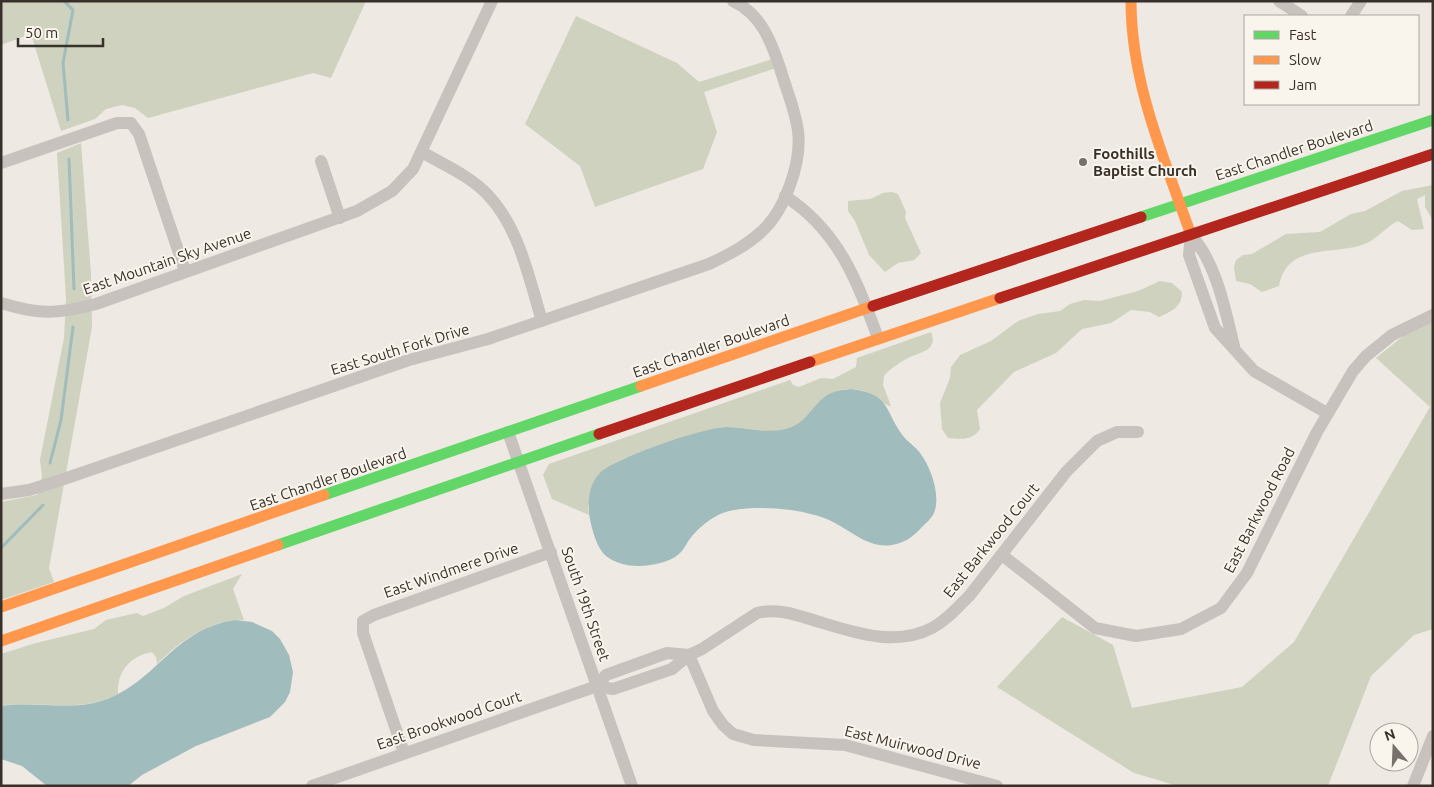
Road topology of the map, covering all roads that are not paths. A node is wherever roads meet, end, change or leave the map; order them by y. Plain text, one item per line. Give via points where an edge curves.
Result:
1 (492, 1) edge
2 (734, 1) edge
3 (1131, 1) edge
4 (1361, 1) edge
5 (1281, 8) edge
6 (1299, 15) edge
7 (1352, 15) edge
8 (1433, 120) edge
9 (422, 152) junction
10 (1433, 154) edge
11 (321, 161) dead end
12 (1, 163) edge
13 (785, 196) junction
14 (1181, 204) junction
15 (340, 218) junction
16 (1191, 235) junction
17 (185, 271) junction
18 (1, 303) edge
19 (867, 308) junction
20 (1433, 315) edge
21 (542, 321) junction
22 (878, 338) junction
23 (1327, 413) junction
24 (508, 432) junction
25 (1138, 432) dead end
26 (519, 462) junction
27 (1, 494) edge
28 (551, 552) junction
29 (1002, 555) junction
30 (1, 607) edge
31 (1, 641) edge
32 (689, 654) junction
33 (597, 686) junction
34 (1433, 736) edge
35 (404, 753) junction
36 (312, 786) edge
37 (632, 786) edge
38 (997, 786) edge
39 (1413, 786) edge

1 - 9 street, East Mountain Sky Avenue
2 - 13 street, East South Fork Drive via 755,17 767,34 794,114 798,150
3 - 14 main road via 1130,29 1138,73
4 - 7 street
5 - 6 street
8 - 14 main road, East Chandler Boulevard
9 - 15 street, East Mountain Sky Avenue via 392,191
9 - 21 street via 468,179 486,193 503,213 514,236
10 - 16 main road
11 - 15 street
12 - 17 street via 117,123 130,123 139,134
13 - 19 street via 802,207 837,246 852,271
13 - 21 street, East South Fork Drive via 762,232 736,251 709,264
14 - 16 main road
14 - 19 main road, East Chandler Boulevard
15 - 17 street, East Mountain Sky Avenue
16 - 22 main road
16 - 23 street via 1189,255 1215,328 1254,371
17 - 18 street, East Mountain Sky Avenue via 96,304 61,313 20,309
19 - 22 street
19 - 24 main road, East Chandler Boulevard
20 - 23 street, East Barkwood Road via 1392,335 1366,356
21 - 27 street, East South Fork Drive via 400,363 64,479 29,490
22 - 26 main road
23 - 29 street, East Barkwood Road via 1247,573 1221,608 1181,629 1136,636 1095,628
24 - 26 street, South 19th Street
24 - 30 main road, East Chandler Boulevard
25 - 29 street, East Barkwood Court via 1117,432 1097,441 1066,472
26 - 28 street, South 19th Street
26 - 31 main road
28 - 33 street, South 19th Street
28 - 35 street, East Windmere Drive via 374,614 363,621 362,633
29 - 32 street, East Barkwood Court via 952,614 932,628 910,636 886,638 859,634 784,612 767,611 750,617
32 - 33 street, East Barkwood Court via 667,652 606,674
32 - 38 street, East Muirwood Drive via 713,711 733,734 754,740 846,745
33 - 35 street, East Brookwood Court
33 - 37 street, South 19th Street
34 - 39 street
35 - 36 street, East Brookwood Court

